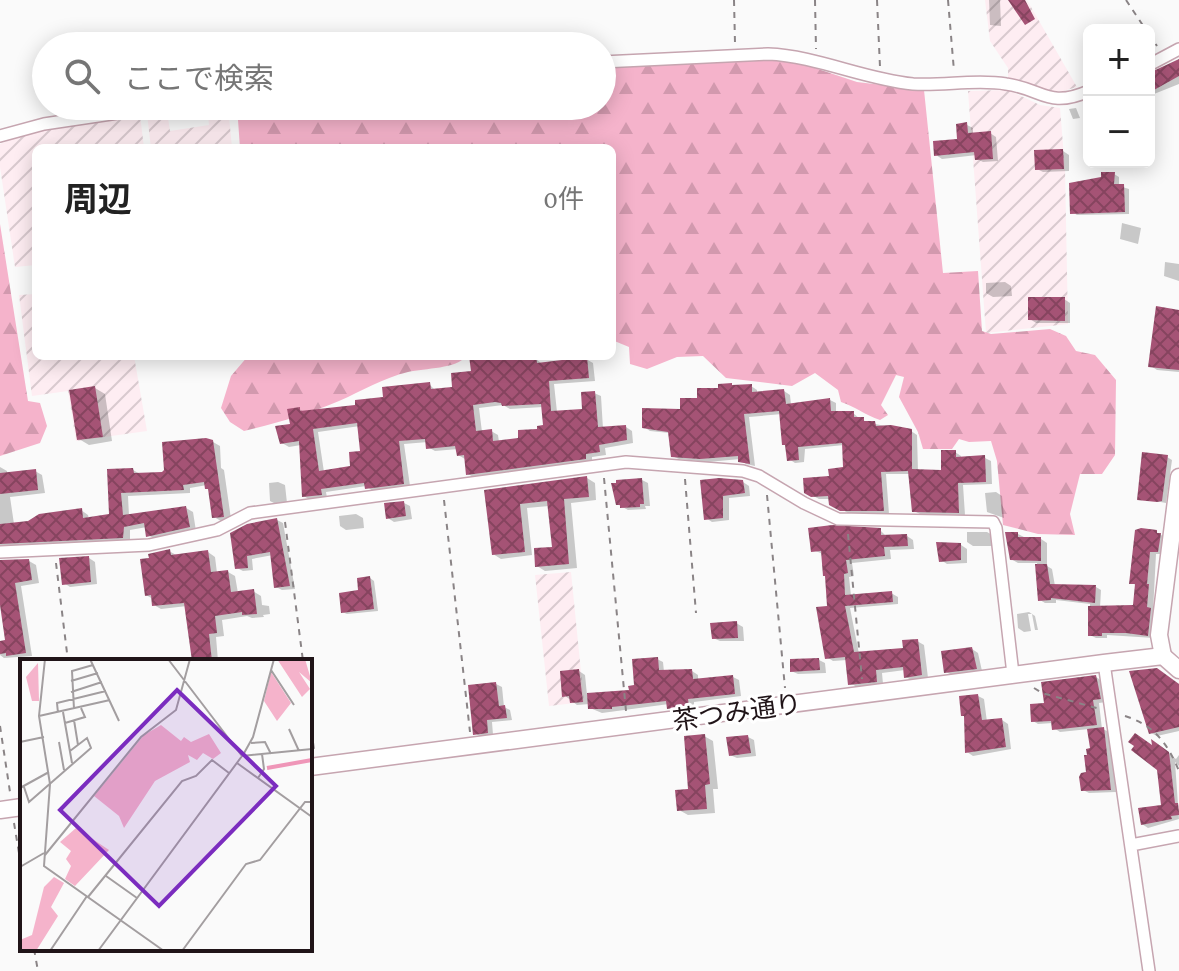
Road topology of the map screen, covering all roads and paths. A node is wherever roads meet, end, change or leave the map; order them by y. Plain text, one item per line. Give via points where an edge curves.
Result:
1 (734, 0) edge
2 (815, 0) edge
3 (877, 0) edge
4 (948, 0) edge
5 (1126, 0) edge
6 (1142, 24) edge
7 (1179, 49) edge
8 (735, 56) junction
9 (616, 61) edge
10 (816, 62) junction
11 (1155, 62) edge
12 (880, 78) junction
13 (955, 84) junction
14 (1083, 93) edge
15 (71, 120) edge
16 (0, 136) edge
17 (603, 465) junction
18 (683, 466) junction
19 (1179, 477) edge
20 (765, 480) junction
21 (443, 486) junction
22 (284, 509) junction
23 (846, 521) junction
24 (54, 550) junction
25 (0, 552) edge
26 (696, 613) dead end
27 (1163, 656) junction
28 (68, 659) edge
29 (303, 659) edge
30 (1104, 663) junction
31 (1179, 670) edge
32 (1013, 674) junction
33 (863, 694) junction
34 (787, 705) junction
35 (627, 726) junction
36 (472, 746) junction
37 (313, 767) edge
38 (20, 807) edge
39 (0, 810) edge
40 (1179, 836) edge
41 (1131, 845) junction
42 (34, 951) edge
43 (38, 971) edge
44 (1149, 971) edge

1 - 8 path
2 - 10 path
3 - 12 path
4 - 13 path
5 - 6 path
7 - 11 street
8 - 9 street
8 - 10 street via 791,55
10 - 12 street
12 - 13 street
13 - 14 street via 1007,84 1049,99
15 - 16 street
17 - 18 street
17 - 21 street
17 - 35 path
18 - 20 street via 743,471
18 - 26 path
19 - 27 main road via 1159,635
20 - 23 street
20 - 34 path
21 - 22 street
21 - 36 path
22 - 24 street via 250,513 217,530 149,545
22 - 29 path
23 - 32 street via 993,522
23 - 33 path
24 - 25 street
24 - 28 path
27 - 30 main road, 茶つみ通り
27 - 31 main road
30 - 32 main road, 茶つみ通り
30 - 41 street
32 - 33 main road, 茶つみ通り
33 - 34 main road, 茶つみ通り
34 - 35 main road, 茶つみ通り
35 - 36 main road, 茶つみ通り
36 - 37 main road, 茶つみ通り
38 - 39 main road
40 - 41 street
41 - 44 street
42 - 43 path

